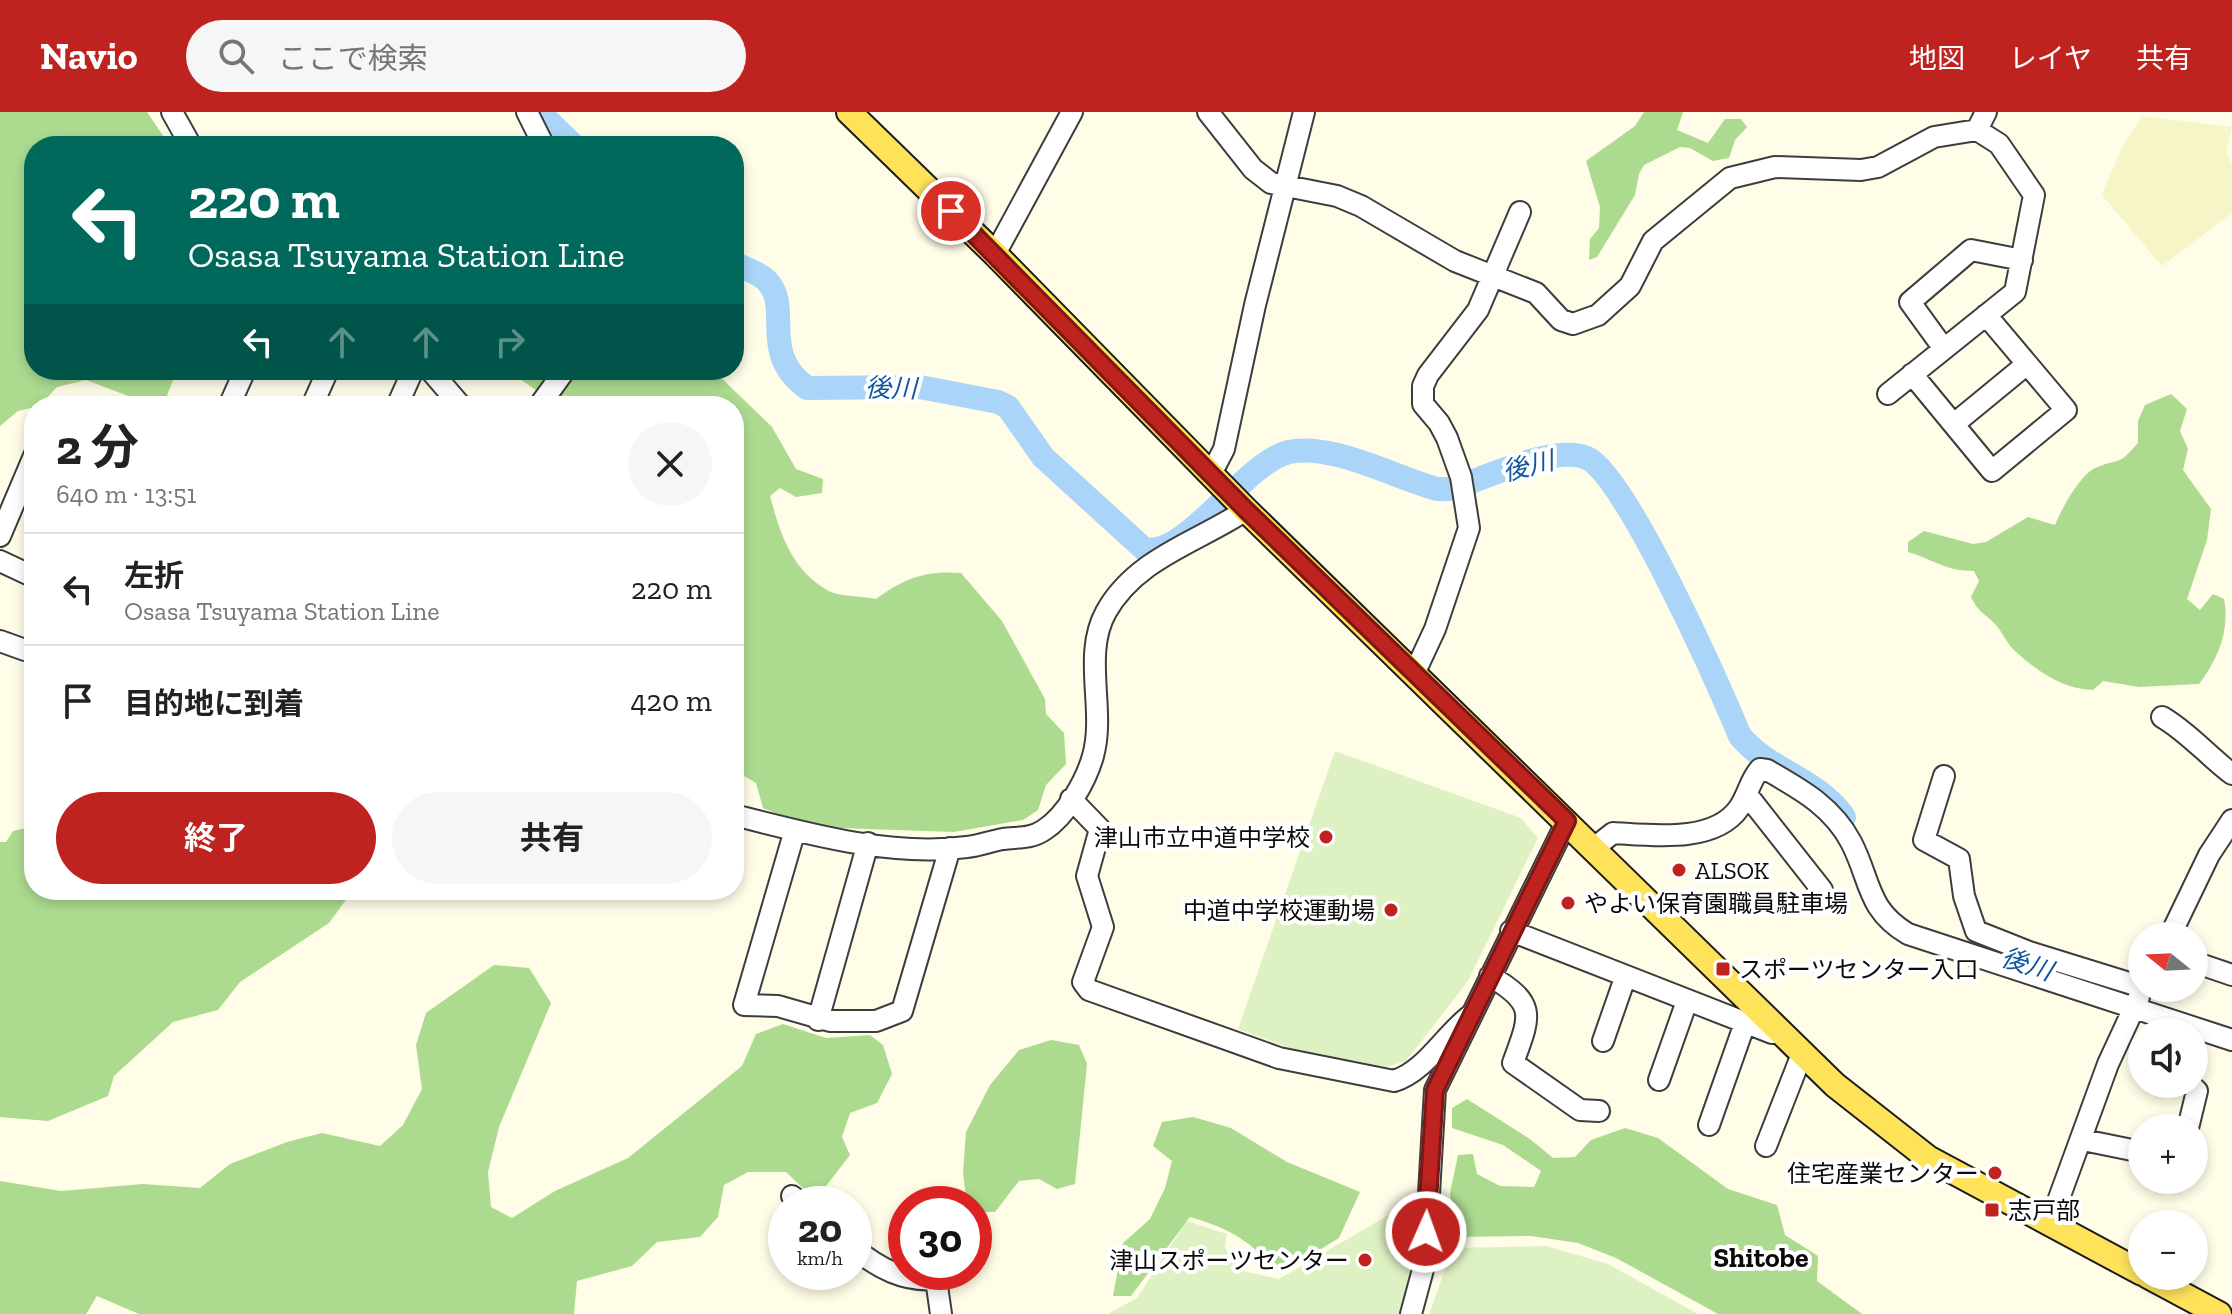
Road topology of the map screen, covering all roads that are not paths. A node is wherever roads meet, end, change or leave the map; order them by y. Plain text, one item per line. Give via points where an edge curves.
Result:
1 (172, 112) edge
2 (527, 112) edge
3 (849, 112) edge
4 (1072, 112) edge
5 (1208, 112) edge
6 (1304, 112) edge
7 (1981, 121) edge
8 (185, 136) edge
9 (539, 136) edge
10 (1285, 188) junction
11 (1520, 212) dead end
12 (995, 254) junction
13 (2022, 260) junction
14 (1493, 277) junction
15 (1986, 315) junction
16 (1944, 349) junction
17 (2027, 364) junction
18 (1912, 374) junction
19 (439, 380) edge
20 (556, 380) edge
21 (1888, 394) dead end
22 (452, 396) edge
23 (543, 396) edge
24 (1954, 424) junction
25 (24, 480) edge
26 (1217, 480) junction
27 (1243, 507) junction
28 (0, 536) edge
29 (0, 561) edge
30 (24, 572) edge
31 (0, 641) edge
32 (24, 650) edge
33 (1414, 674) junction
34 (2162, 717) dead end
35 (2232, 774) edge
36 (1944, 776) dead end
37 (1745, 797) junction
38 (1071, 799) junction
39 (744, 817) edge
40 (2232, 820) edge
41 (1567, 821) junction
42 (795, 830) junction
43 (868, 843) junction
44 (950, 848) junction
45 (1594, 848) junction
46 (1822, 890) dead end
47 (2177, 922) edge
48 (1511, 931) junction
49 (2208, 967) edge
50 (2232, 975) edge
51 (1490, 976) junction
52 (1625, 978) junction
53 (2128, 992) edge
54 (2128, 993) edge
55 (1687, 1001) junction
56 (2136, 1002) edge
57 (2152, 1002) edge
58 (1471, 1015) junction
59 (818, 1020) junction
60 (1745, 1023) junction
61 (1782, 1033) junction
62 (2232, 1040) edge
63 (1603, 1041) dead end
64 (1802, 1054) junction
65 (1659, 1080) dead end
66 (1599, 1111) dead end
67 (1709, 1125) dead end
68 (2083, 1140) junction
69 (1766, 1146) dead end
70 (2128, 1149) edge
71 (2050, 1223) junction
72 (2128, 1265) edge
73 (938, 1290) edge
74 (2171, 1290) edge
75 (2205, 1311) edge
76 (941, 1314) edge
77 (1411, 1314) edge

1 - 8 street
2 - 9 street
3 - 12 main road
4 - 12 street
5 - 10 street via 1253,169
6 - 10 street
7 - 13 street via 2034,195
7 - 14 street via 1934,137 1878,167 1775,167 1730,178 1653,241 1630,286 1584,323 1561,320 1536,293
10 - 14 street via 1337,196 1361,206 1443,255
10 - 26 street
11 - 14 street
12 - 26 main road
13 - 15 street via 2015,292
13 - 16 street via 1971,250 1910,302
14 - 33 street via 1478,310 1423,386 1423,404 1439,423 1462,485 1469,528
15 - 16 street
15 - 17 street
16 - 18 street
17 - 24 street
17 - 24 street via 2066,410 1992,471
18 - 21 street
18 - 24 street
19 - 22 street
20 - 23 street
25 - 28 street
26 - 27 main road
27 - 33 main road
27 - 38 street via 1135,576 1106,612 1096,646 1094,754
29 - 30 street
31 - 32 street
33 - 41 main road
34 - 35 street
36 - 53 street via 1924,840 1959,859 1976,931
37 - 45 street via 1735,813 1709,828 1660,836 1613,833
37 - 46 street
37 - 54 street via 1760,769 1824,807 1851,842 1876,906 1908,934
38 - 44 street via 1057,819 1028,838
38 - 58 street via 1100,829 1087,876 1103,927 1083,982 1089,990 1279,1058 1394,1081 1414,1070
39 - 42 street
40 - 47 street
41 - 45 main road
41 - 48 street
42 - 43 street
42 - 59 street via 744,1005 778,1006
43 - 44 street
43 - 59 street
44 - 59 street via 902,1011 876,1021
45 - 61 main road
48 - 51 street
48 - 52 street
49 - 50 street
51 - 58 street
51 - 66 street via 1523,1000 1529,1019 1513,1063 1580,1110
52 - 55 street
52 - 63 street
55 - 60 street
55 - 65 street
56 - 68 street via 2108,1064
57 - 62 street
58 - 77 street via 1435,1090 1425,1262
60 - 61 street
60 - 67 street
61 - 64 main road
64 - 69 street
64 - 71 main road via 1906,1142
68 - 70 street
68 - 71 street
71 - 72 main road
73 - 76 street
74 - 75 main road

